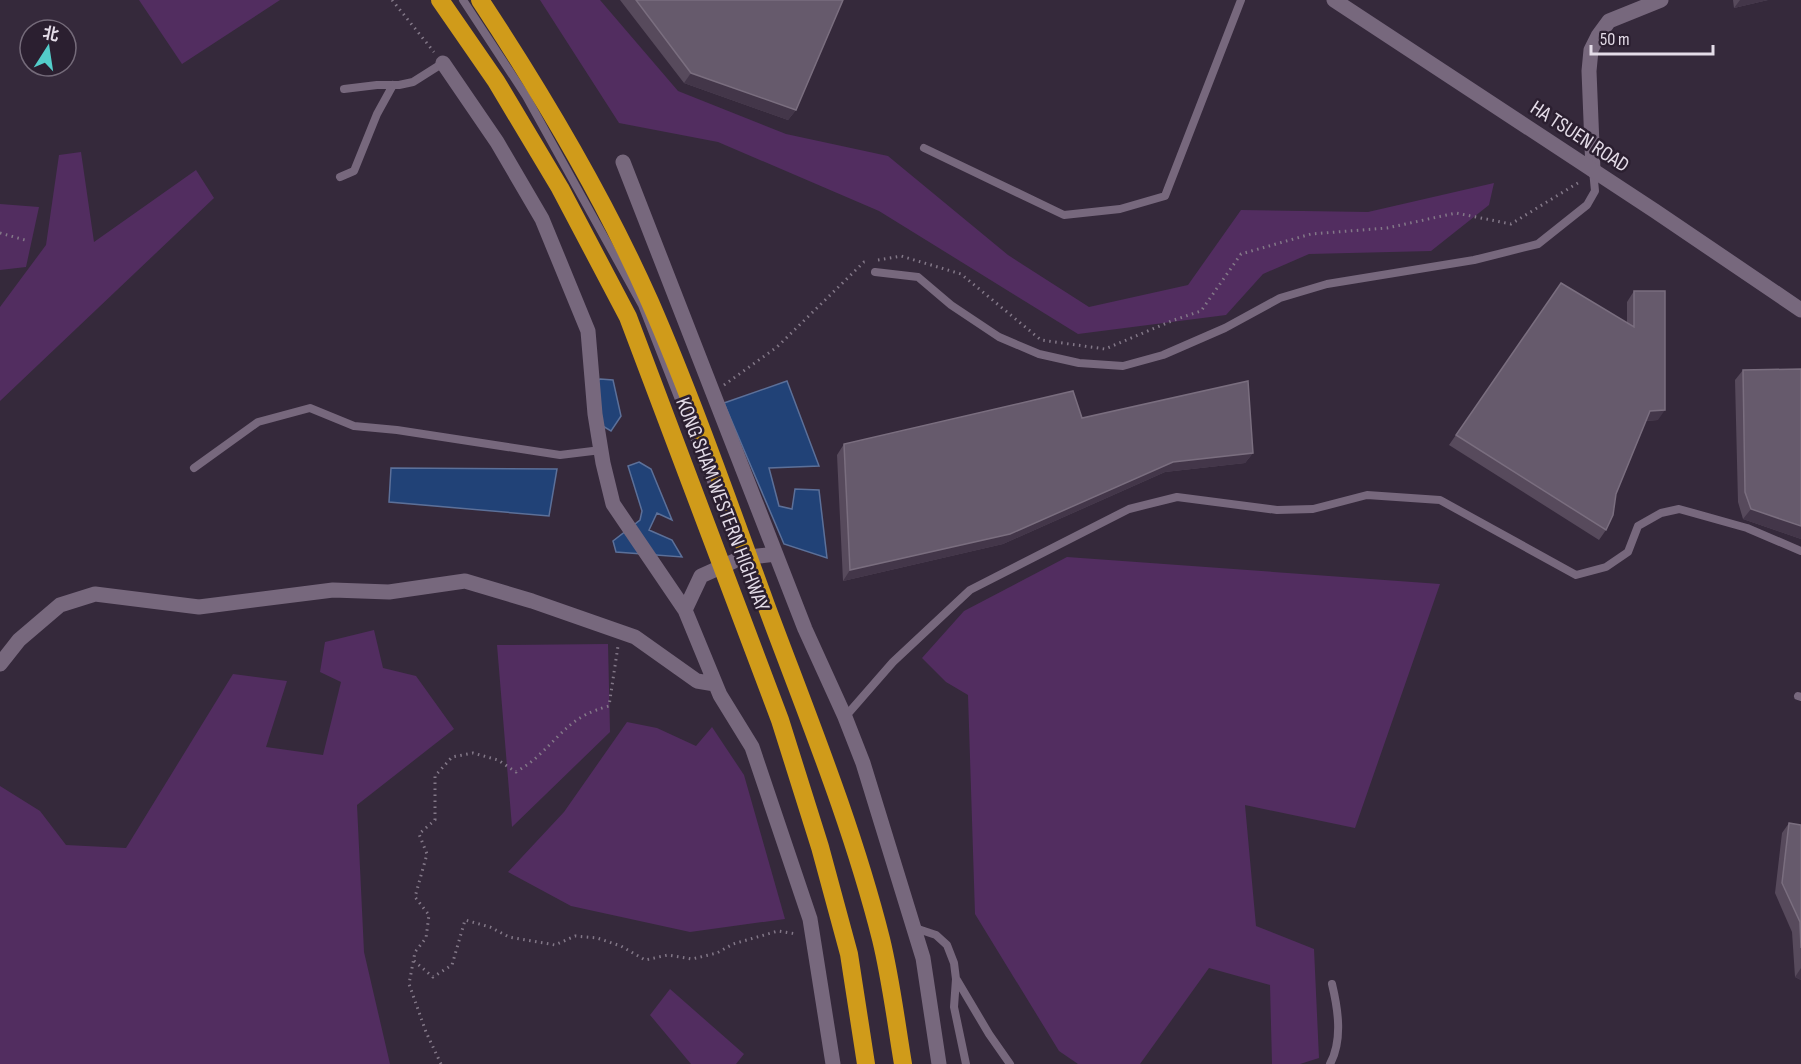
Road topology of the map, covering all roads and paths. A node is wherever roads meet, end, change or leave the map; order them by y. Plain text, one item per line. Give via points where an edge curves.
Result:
1 (392, 0) edge
2 (440, 0) edge
3 (464, 0) edge
4 (480, 0) edge
5 (1241, 0) edge
6 (1334, 0) edge
7 (1661, 0) edge
8 (443, 63) junction
9 (393, 85) junction
10 (344, 89) dead end
11 (924, 148) dead end
12 (623, 162) dead end
13 (1593, 170) junction
14 (340, 177) dead end
15 (0, 233) edge
16 (25, 240) dead end
17 (875, 272) dead end
18 (1801, 310) edge
19 (713, 392) junction
20 (601, 450) junction
21 (194, 468) dead end
22 (1801, 551) edge
23 (776, 554) junction
24 (741, 558) junction
25 (685, 610) junction
26 (620, 632) junction
27 (0, 664) edge
28 (715, 684) junction
29 (844, 717) junction
30 (914, 928) junction
31 (813, 937) junction
32 (414, 961) junction
33 (956, 979) junction
34 (1332, 984) dead end
35 (441, 1064) edge
36 (833, 1064) edge
37 (866, 1064) edge
38 (903, 1064) edge
39 (939, 1064) edge
40 (966, 1064) edge
41 (1010, 1064) edge
42 (1330, 1064) edge

1 - 8 path
2 - 37 highway, KONG SHAM WESTERN HIGHWAY via 496,81 554,178 628,317 780,720 849,954
3 - 24 lane via 526,96 642,305
4 - 38 highway, KONG SHAM WESTERN HIGHWAY via 528,72 589,178 675,362 863,872 881,941
5 - 11 lane via 1165,196 1120,209 1064,215
6 - 13 street, HA TSUEN ROAD
7 - 13 street via 1610,21 1591,50
8 - 9 lane via 413,82
8 - 20 street via 497,142 542,219 588,332
9 - 10 lane
9 - 14 lane via 354,171
12 - 19 street
13 - 17 lane via 1595,190 1587,205 1538,244 1474,260 1327,284 1280,298 1163,355 1123,366 1079,363 1039,354 999,337 918,277
13 - 18 street, HA TSUEN ROAD
13 - 19 path via 1584,180 1511,224 1456,213 1387,228 1311,234 1241,254 1201,312 1105,349 1041,340 961,274 902,256 864,262 777,347
15 - 16 path
19 - 23 street
20 - 21 lane via 560,455 354,426 310,408 258,422
20 - 25 street via 613,504
22 - 29 lane via 1748,528 1679,509 1661,513 1638,526 1628,552 1606,567 1576,575 1440,500 1367,495 1313,509 1277,510 1177,497 1129,509 970,590 893,662
23 - 24 street
23 - 29 street
24 - 25 street via 701,576
25 - 28 street
26 - 27 street via 465,581 389,592 333,590 200,607 95,594 60,604 19,640
26 - 28 street via 635,637 697,681
26 - 32 path via 609,706 590,711 566,727 538,757 516,772 498,760 473,753 452,757 435,776 435,820 419,834 427,854 415,897 429,915 426,938 415,952
28 - 31 street via 752,747
29 - 30 street
30 - 33 lane via 936,935 946,945
30 - 39 street via 923,958
31 - 32 path via 778,931 692,959 668,955 645,960 597,938 575,936 555,945 509,937 465,920 452,965 433,977
31 - 36 street
32 - 35 path via 410,984
33 - 40 lane via 954,1007
33 - 41 lane
34 - 42 lane via 1338,1042

